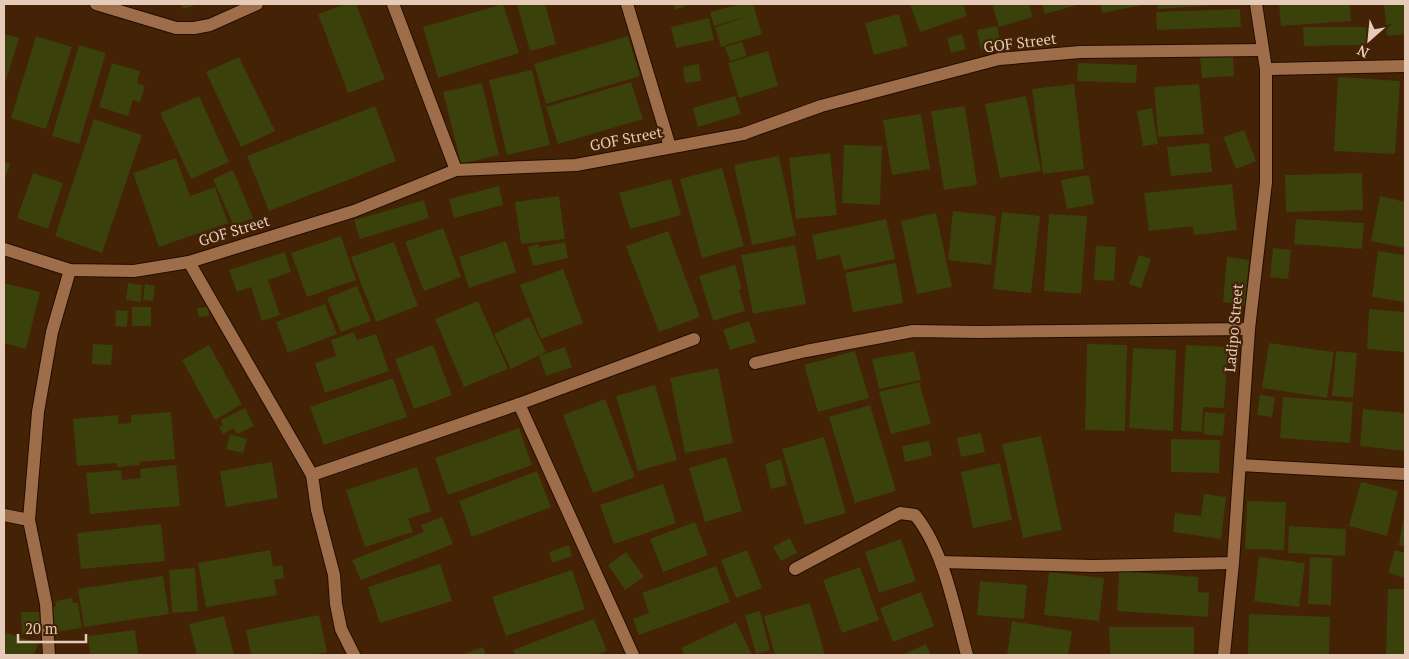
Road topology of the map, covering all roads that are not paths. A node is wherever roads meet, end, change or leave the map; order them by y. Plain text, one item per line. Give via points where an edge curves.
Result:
1 (96, 4) edge
2 (257, 4) edge
3 (393, 4) edge
4 (627, 4) edge
5 (1256, 4) edge
6 (1262, 50) junction
7 (1405, 66) edge
8 (1266, 69) junction
9 (670, 147) junction
10 (456, 170) junction
11 (4, 249) edge
12 (189, 262) junction
13 (70, 270) junction
14 (1248, 329) junction
15 (694, 340) dead end
16 (755, 363) dead end
17 (519, 404) junction
18 (1240, 465) junction
19 (1405, 474) edge
20 (312, 475) junction
21 (4, 515) edge
22 (29, 520) junction
23 (940, 562) junction
24 (1234, 562) junction
25 (795, 569) dead end
26 (49, 655) edge
27 (354, 655) edge
28 (634, 655) edge
29 (967, 655) edge
30 (1224, 655) edge

1 - 2 street via 176,28 194,28
3 - 10 street
4 - 9 street
5 - 6 street, Ladipo Street
6 - 8 street, Ladipo Street
6 - 9 street, GOF Street via 1080,52 999,58 821,106 743,134
7 - 8 street
8 - 14 street, Ladipo Street via 1266,182
9 - 10 street, GOF Street via 576,166
10 - 12 street, GOF Street via 354,211
11 - 13 street, GOF Street
12 - 13 street, GOF Street via 134,271
12 - 20 street
13 - 22 street via 52,332 38,412
14 - 16 street via 913,331
14 - 18 street, Ladipo Street
15 - 17 street
17 - 20 street
17 - 28 street
18 - 19 street
18 - 24 street, Ladipo Street
20 - 27 street via 316,510 334,575 341,629
21 - 22 street
22 - 26 street via 46,604
23 - 24 street via 1093,566
23 - 25 street via 924,526 915,515 900,513
23 - 29 street
24 - 30 street, Ladipo Street

